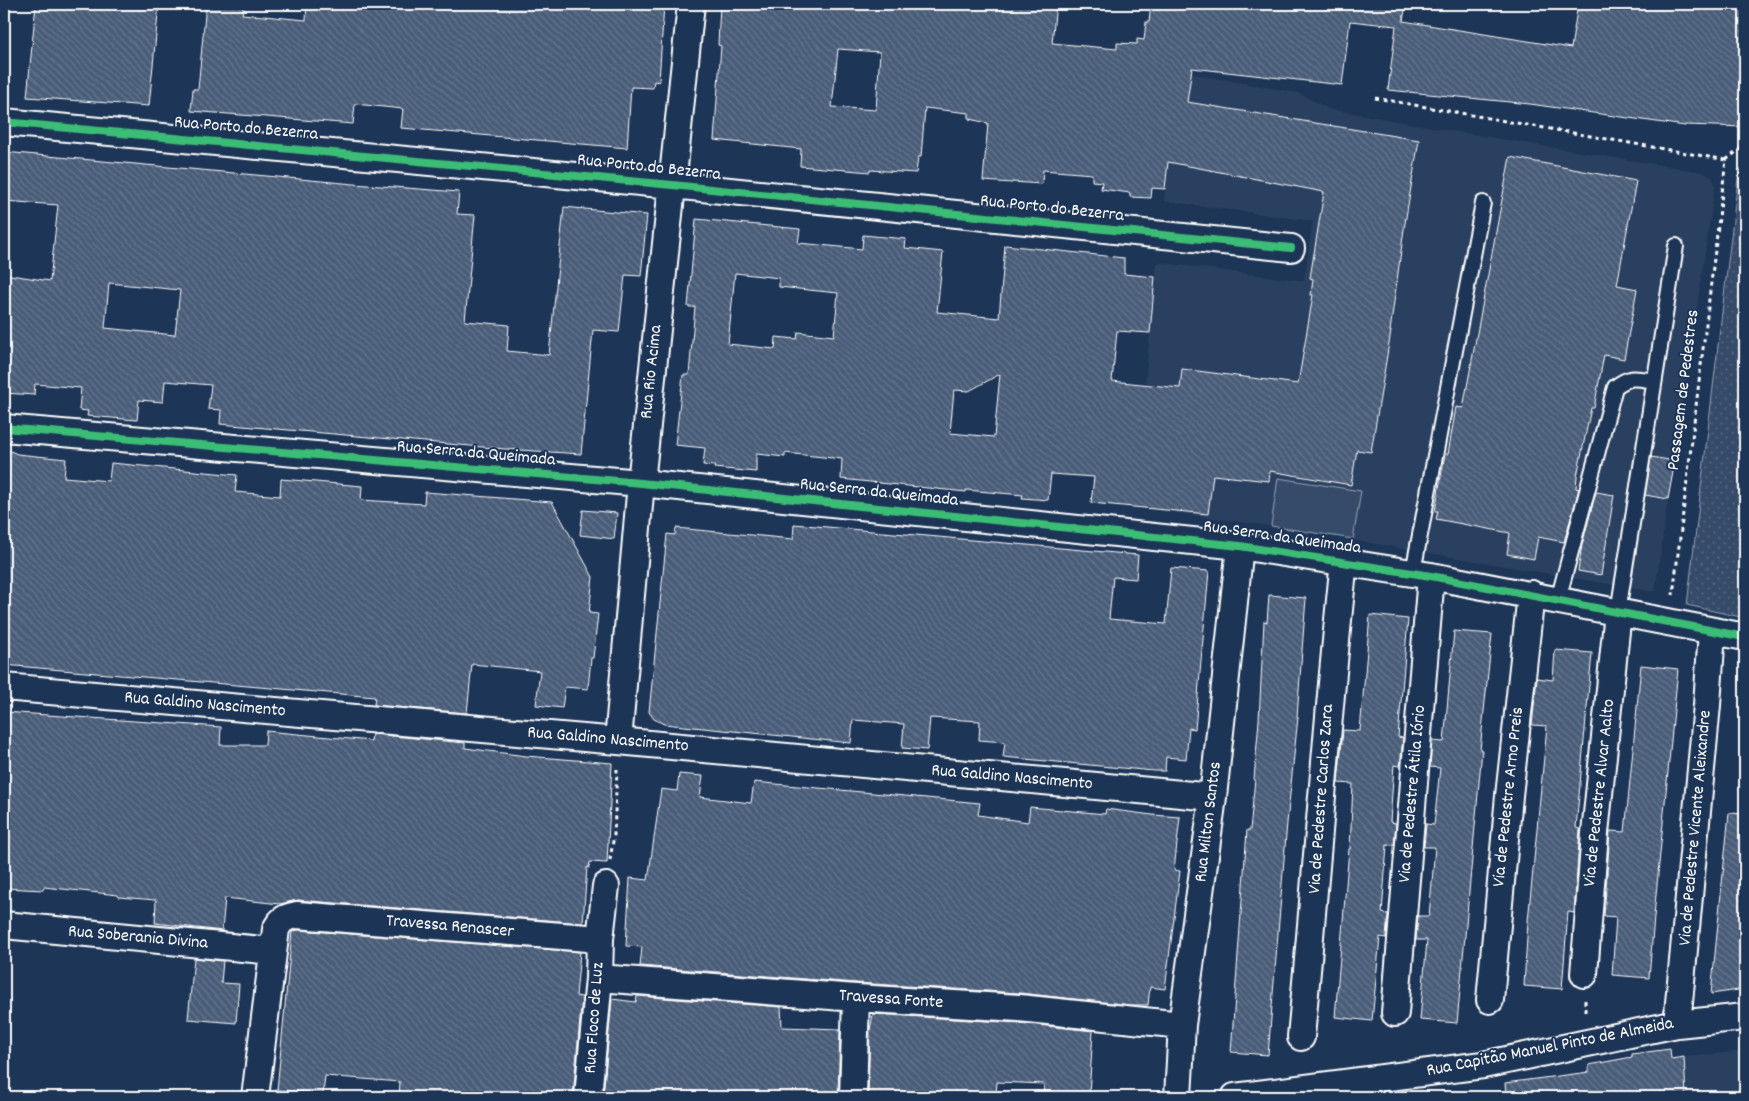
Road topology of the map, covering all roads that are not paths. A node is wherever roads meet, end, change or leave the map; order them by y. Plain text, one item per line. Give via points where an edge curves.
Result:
1 (691, 4) edge
2 (4, 122) edge
3 (672, 185) junction
4 (1483, 203) dead end
5 (1676, 246) dead end
6 (1292, 248) dead end
7 (1654, 381) junction
8 (4, 428) edge
9 (641, 483) junction
10 (1240, 546) junction
11 (1344, 561) junction
12 (1422, 574) junction
13 (1531, 594) junction
14 (1558, 600) junction
15 (1618, 612) junction
16 (1712, 630) junction
17 (1745, 637) edge
18 (4, 687) edge
19 (618, 741) junction
20 (1213, 797) junction
21 (606, 886) road end
22 (4, 925) edge
23 (600, 939) junction
24 (273, 951) junction
25 (1584, 974) road end
26 (599, 978) junction
27 (856, 998) junction
28 (1490, 1000) dead end
29 (1395, 1013) dead end
30 (1745, 1017) edge
31 (1677, 1024) junction
32 (1182, 1025) junction
33 (1301, 1037) dead end
34 (255, 1097) edge
35 (588, 1097) edge
36 (853, 1097) edge
37 (1178, 1097) edge
38 (1235, 1097) edge

1 - 3 street, Rua Rio Acima
2 - 3 street, Rua Porto do Bezerra
3 - 6 street, Rua Porto do Bezerra
3 - 9 street, Rua Rio Acima
4 - 12 lane
5 - 7 lane
7 - 14 lane via 1626,379 1615,386
7 - 15 lane
8 - 9 street, Rua Serra da Queimada
9 - 10 street, Rua Serra da Queimada
9 - 19 street, Rua Rio Acima
10 - 11 street, Rua Serra da Queimada
10 - 20 street, Rua Milton Santos
11 - 12 street, Rua Serra da Queimada
11 - 33 street, Via de Pedestre Carlos Zara
12 - 13 street, Rua Serra da Queimada
12 - 29 street, Via de Pedestre Átila Iório
13 - 14 street, Rua Serra da Queimada
13 - 28 street, Via de Pedestre Arno Preis
14 - 15 street, Rua Serra da Queimada
15 - 16 street, Rua Serra da Queimada
15 - 25 street, Via de Pedestre Alvar Aalto
16 - 17 street, Rua Serra da Queimada
16 - 31 street, Via de Pedestre Vicente Aleixandre
18 - 19 street, Rua Galdino Nascimento
19 - 20 street, Rua Galdino Nascimento
20 - 32 street, Rua Milton Santos
21 - 23 street
22 - 24 street, Rua Soberania Divina
23 - 24 street, Travessa Renascer via 297,915 280,921
23 - 26 street, Rua Floco de Luz
24 - 34 street
26 - 27 street, Travessa Fonte
26 - 35 street, Rua Floco de Luz
27 - 32 street, Travessa Fonte via 1019,1008
27 - 36 street
30 - 31 street, Rua Capitão Manuel Pinto de Almeida
31 - 38 street, Rua Capitão Manuel Pinto de Almeida via 1483,1064
32 - 37 street, Rua Milton Santos

